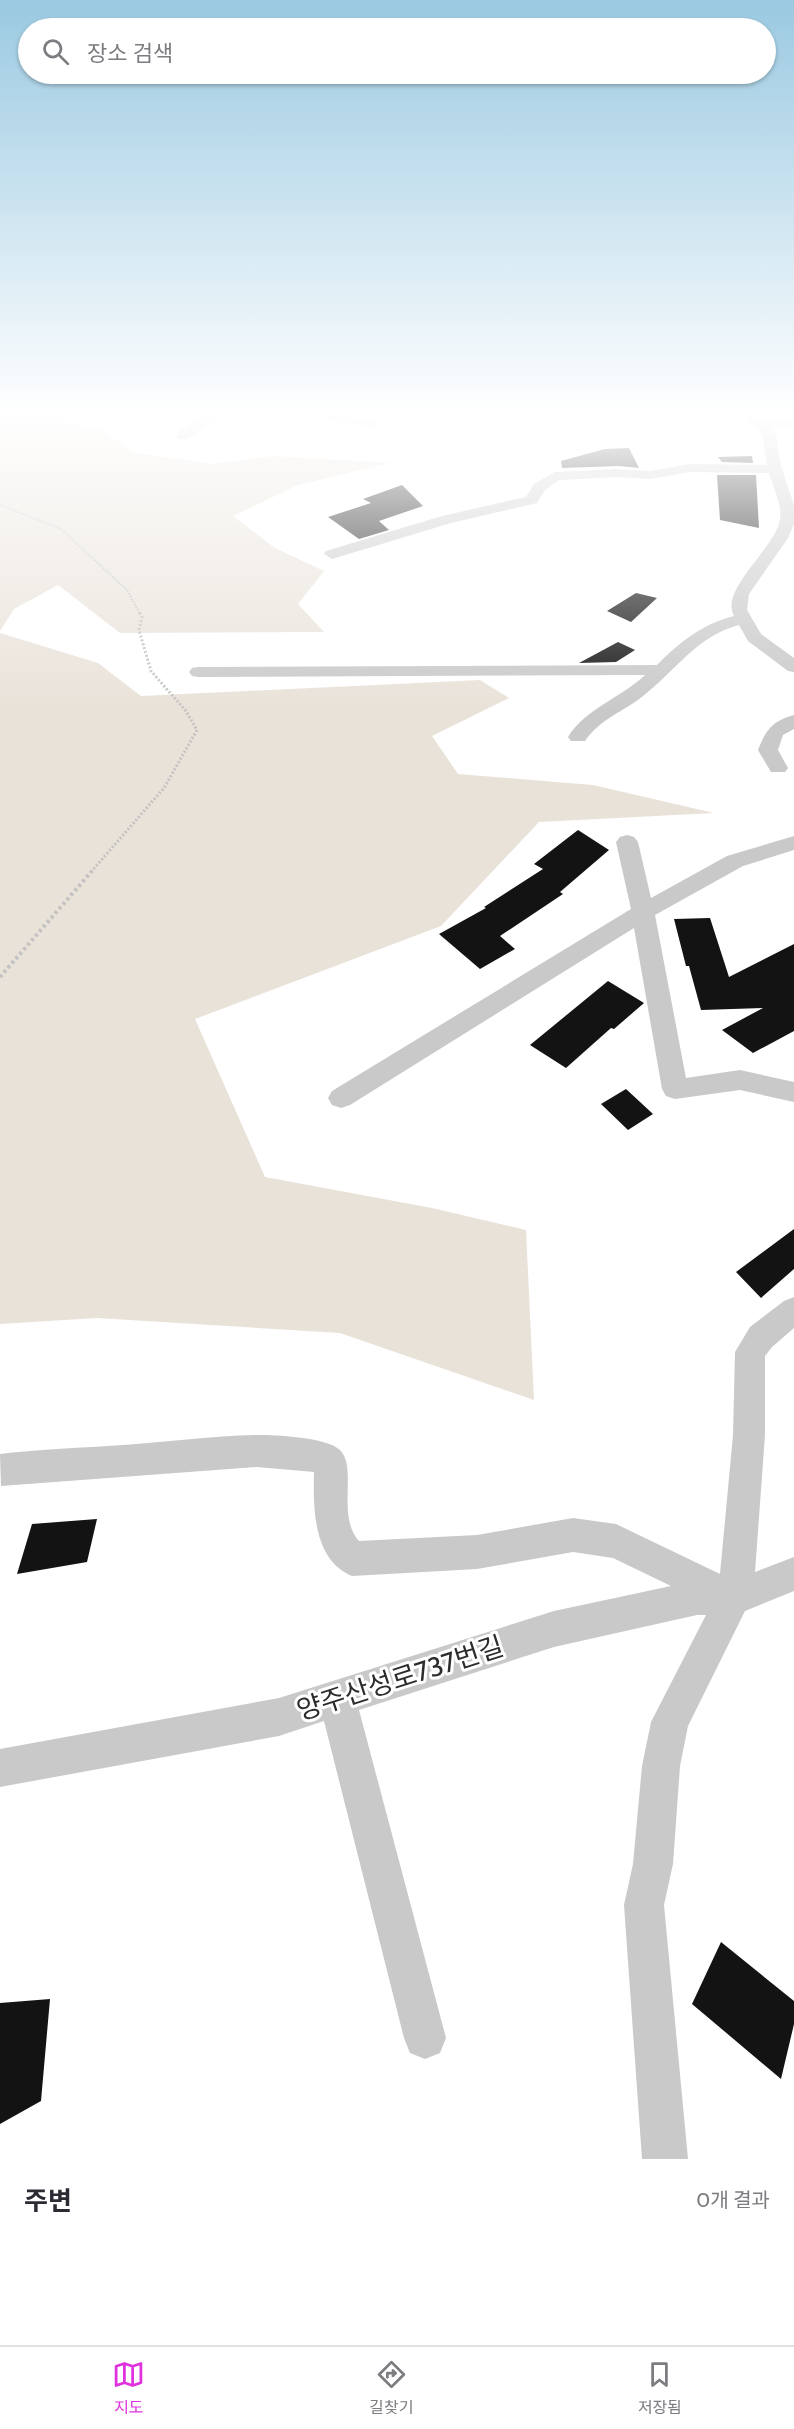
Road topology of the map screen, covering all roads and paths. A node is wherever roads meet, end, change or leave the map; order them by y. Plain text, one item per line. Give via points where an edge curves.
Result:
1 (14, 511) edge
2 (484, 511) edge
3 (787, 511) edge
4 (332, 554) dead end
5 (743, 620) junction
6 (794, 667) edge
7 (663, 670) junction
8 (198, 672) dead end
9 (794, 721) edge
10 (578, 737) dead end
11 (778, 768) dead end
12 (627, 842) dead end
13 (794, 843) edge
14 (643, 912) junction
15 (0, 977) edge
16 (794, 1092) edge
17 (341, 1098) dead end
18 (794, 1310) edge
19 (1, 1470) edge
20 (649, 1557) junction
21 (794, 1574) edge
22 (733, 1598) junction
23 (643, 1610) junction
24 (337, 1698) junction
25 (0, 1768) edge
26 (425, 2038) dead end
27 (665, 2159) edge

1 - 15 path via 61,530 127,590 142,617 139,630 152,671 197,730 164,788
2 - 4 street
3 - 5 street via 780,538 741,594 739,610
5 - 6 street via 762,645
5 - 7 street via 717,626 688,644
7 - 8 street
7 - 10 street via 622,702 602,712
9 - 11 street via 775,732 768,750
12 - 14 street
13 - 14 street via 735,861
14 - 16 street via 675,1089 740,1080
14 - 17 street
18 - 22 street via 761,1337 750,1352 749,1436
19 - 20 street via 257,1451 323,1457 331,1464 329,1506 340,1548 352,1559 477,1552 573,1535 616,1541
20 - 22 street
20 - 23 street via 657,1571 660,1591
21 - 22 street, 양주산성로737번길
22 - 23 street, 양주산성로737번길 via 697,1598
22 - 27 street via 670,1722 661,1766 653,1864 644,1905
23 - 24 street, 양주산성로737번길 via 554,1629
24 - 25 street, 양주산성로737번길 via 279,1717
24 - 26 street

